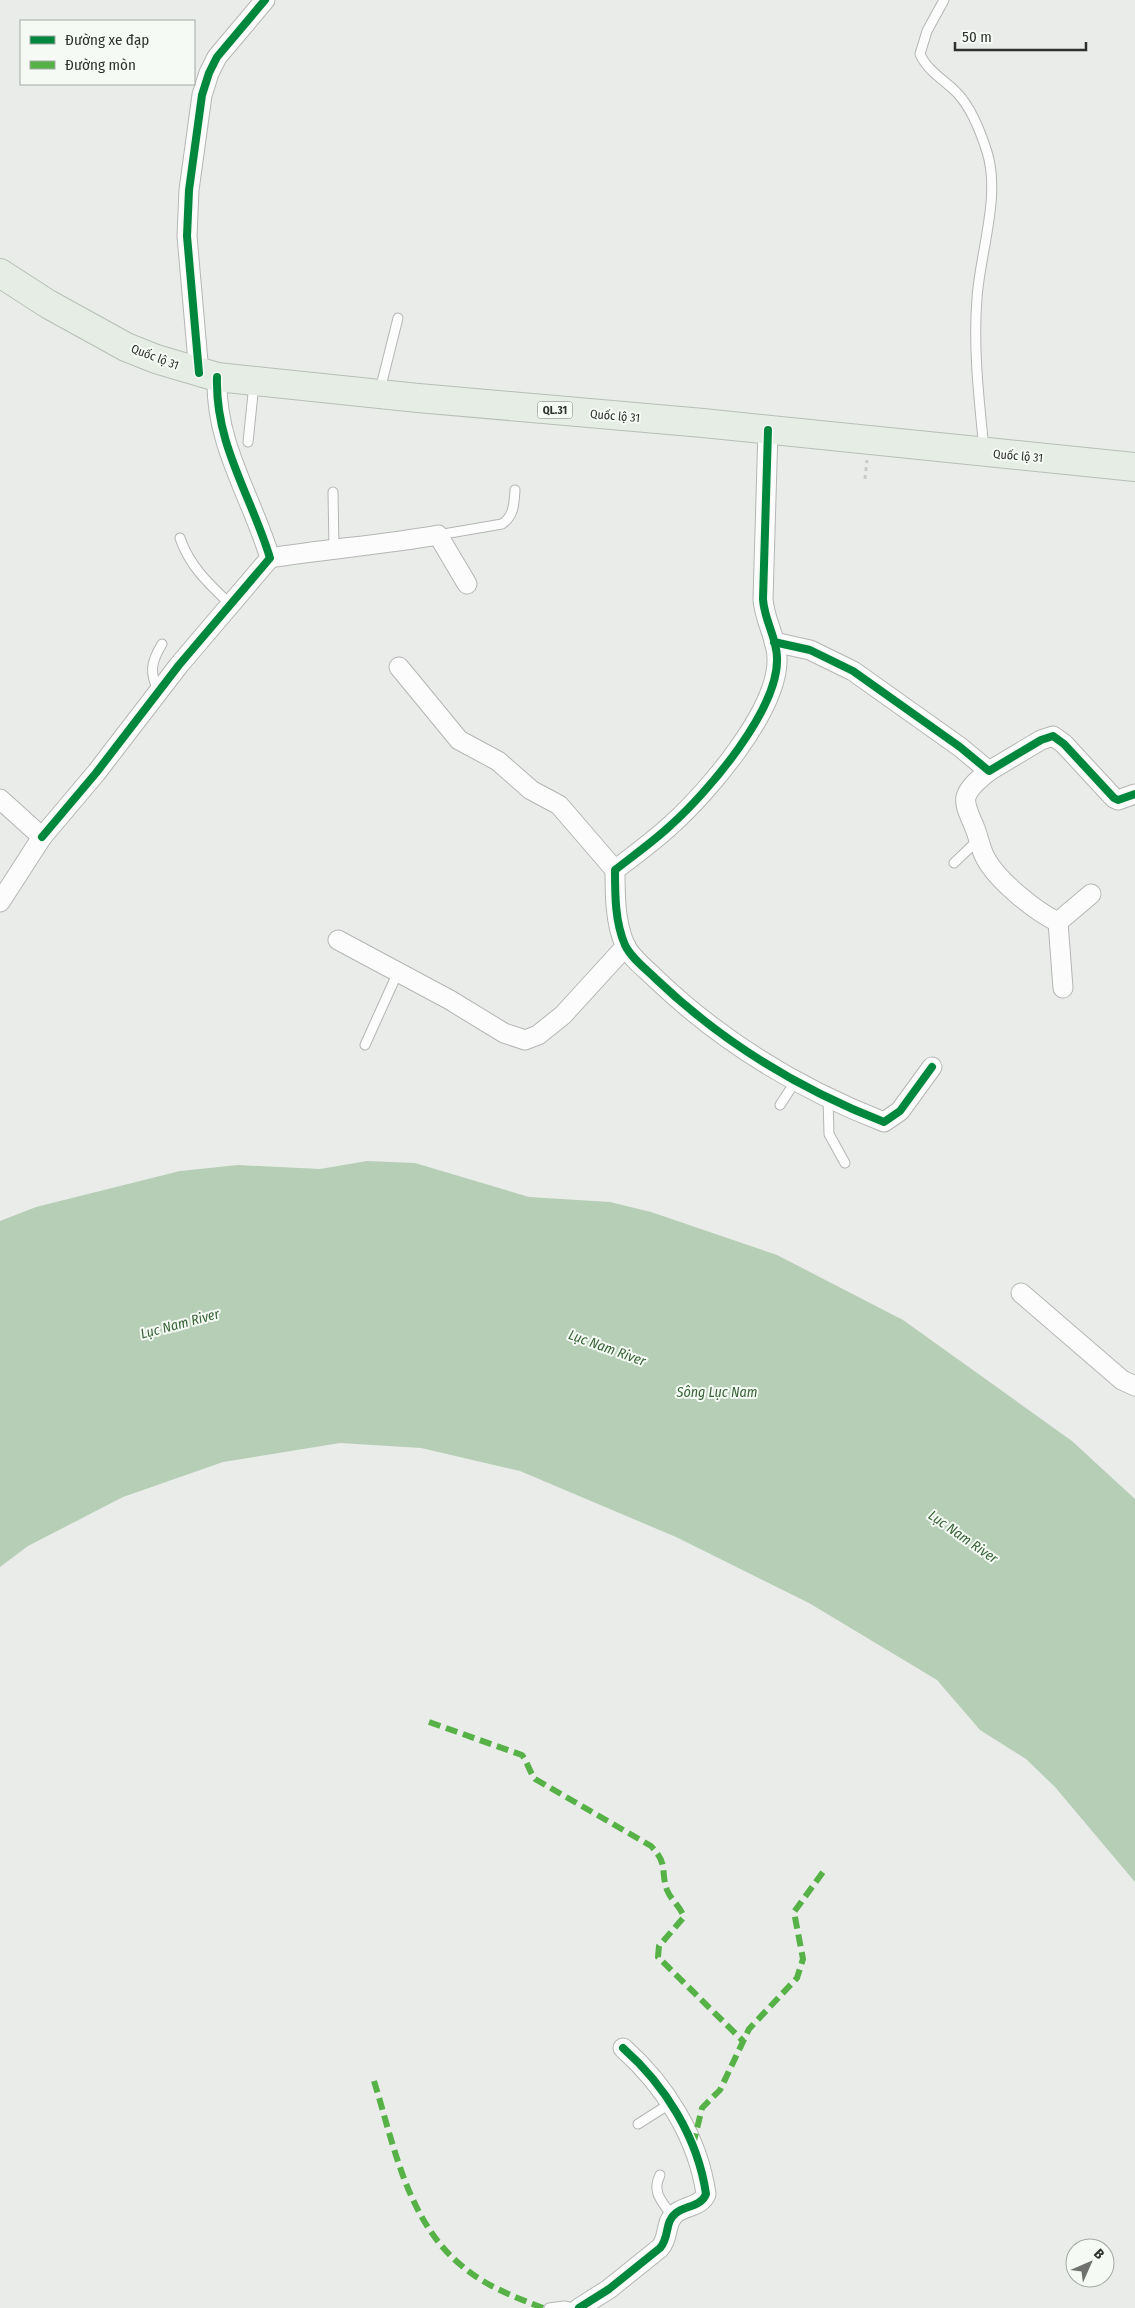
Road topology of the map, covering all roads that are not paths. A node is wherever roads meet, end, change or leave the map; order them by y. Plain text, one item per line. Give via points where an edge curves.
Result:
1 (265, 0) edge
2 (944, 0) edge
3 (0, 273) edge
4 (398, 318) dead end
5 (208, 375) junction
6 (254, 382) junction
7 (379, 394) junction
8 (768, 430) junction
9 (248, 442) dead end
10 (984, 453) junction
11 (1135, 467) edge
12 (515, 490) dead end
13 (332, 492) dead end
14 (438, 535) junction
15 (180, 538) dead end
16 (334, 548) junction
17 (270, 558) junction
18 (467, 584) dead end
19 (230, 604) junction
20 (774, 642) junction
21 (162, 644) dead end
22 (399, 667) dead end
23 (159, 692) junction
24 (989, 771) junction
25 (1135, 794) edge
26 (0, 799) edge
27 (42, 837) junction
28 (978, 840) junction
29 (954, 863) dead end
30 (615, 870) junction
31 (1091, 894) dead end
32 (0, 902) edge
33 (1058, 922) junction
34 (338, 940) dead end
35 (626, 946) junction
36 (398, 972) junction
37 (1064, 988) dead end
38 (365, 1045) dead end
39 (932, 1067) dead end
40 (795, 1082) junction
41 (828, 1097) junction
42 (780, 1105) dead end
43 (845, 1163) dead end
44 (1021, 1293) dead end
45 (1135, 1386) edge
46 (623, 2048) dead end
47 (671, 2103) junction
48 (638, 2124) dead end
49 (660, 2175) dead end
50 (672, 2216) junction
51 (549, 2308) edge
52 (574, 2308) edge
53 (579, 2308) edge

1 - 5 street via 217,57 202,94 188,190 187,236
2 - 10 lane via 927,31 920,54 923,62 969,110 988,154 990,171 991,196 977,308 978,393
3 - 5 highway, Quốc lộ 31 / QL.31 via 126,347
4 - 7 lane
5 - 6 highway, Quốc lộ 31 / QL.31
5 - 17 street via 216,396 222,433
6 - 7 highway, Quốc lộ 31 / QL.31
6 - 9 lane
7 - 8 highway, Quốc lộ 31 / QL.31 via 419,394
8 - 10 highway, Quốc lộ 31 / QL.31
8 - 20 street via 763,612
10 - 11 highway, Quốc lộ 31 / QL.31
12 - 14 lane via 512,512 502,524
13 - 16 lane
14 - 16 street via 368,547
14 - 18 street
15 - 19 lane via 189,562
16 - 17 street
17 - 19 street
19 - 23 street
20 - 24 street via 810,650 853,671
20 - 30 street via 777,657 774,682 764,706 742,731 699,798 671,826
21 - 23 lane via 152,666 152,678
22 - 30 street via 460,740 498,761 531,790 559,805
23 - 27 street
24 - 25 street via 1053,736 1114,798 1118,800
24 - 28 street via 966,795
26 - 27 street
27 - 32 street
28 - 29 lane
28 - 33 street via 986,861 996,872 1035,909
30 - 35 street via 615,907
31 - 33 street
33 - 37 street
34 - 36 street
35 - 36 street via 563,1015 538,1035 525,1040 504,1033
35 - 40 street via 673,995 702,1019
36 - 38 lane
39 - 41 street via 900,1111 884,1122
40 - 41 street
40 - 42 lane
41 - 43 lane via 829,1134
44 - 45 street via 1107,1368
46 - 47 street
47 - 48 lane
47 - 50 street via 693,2145 706,2194 703,2200
49 - 50 lane via 656,2192
50 - 53 street via 666,2242 660,2248 609,2289
51 - 52 lane

